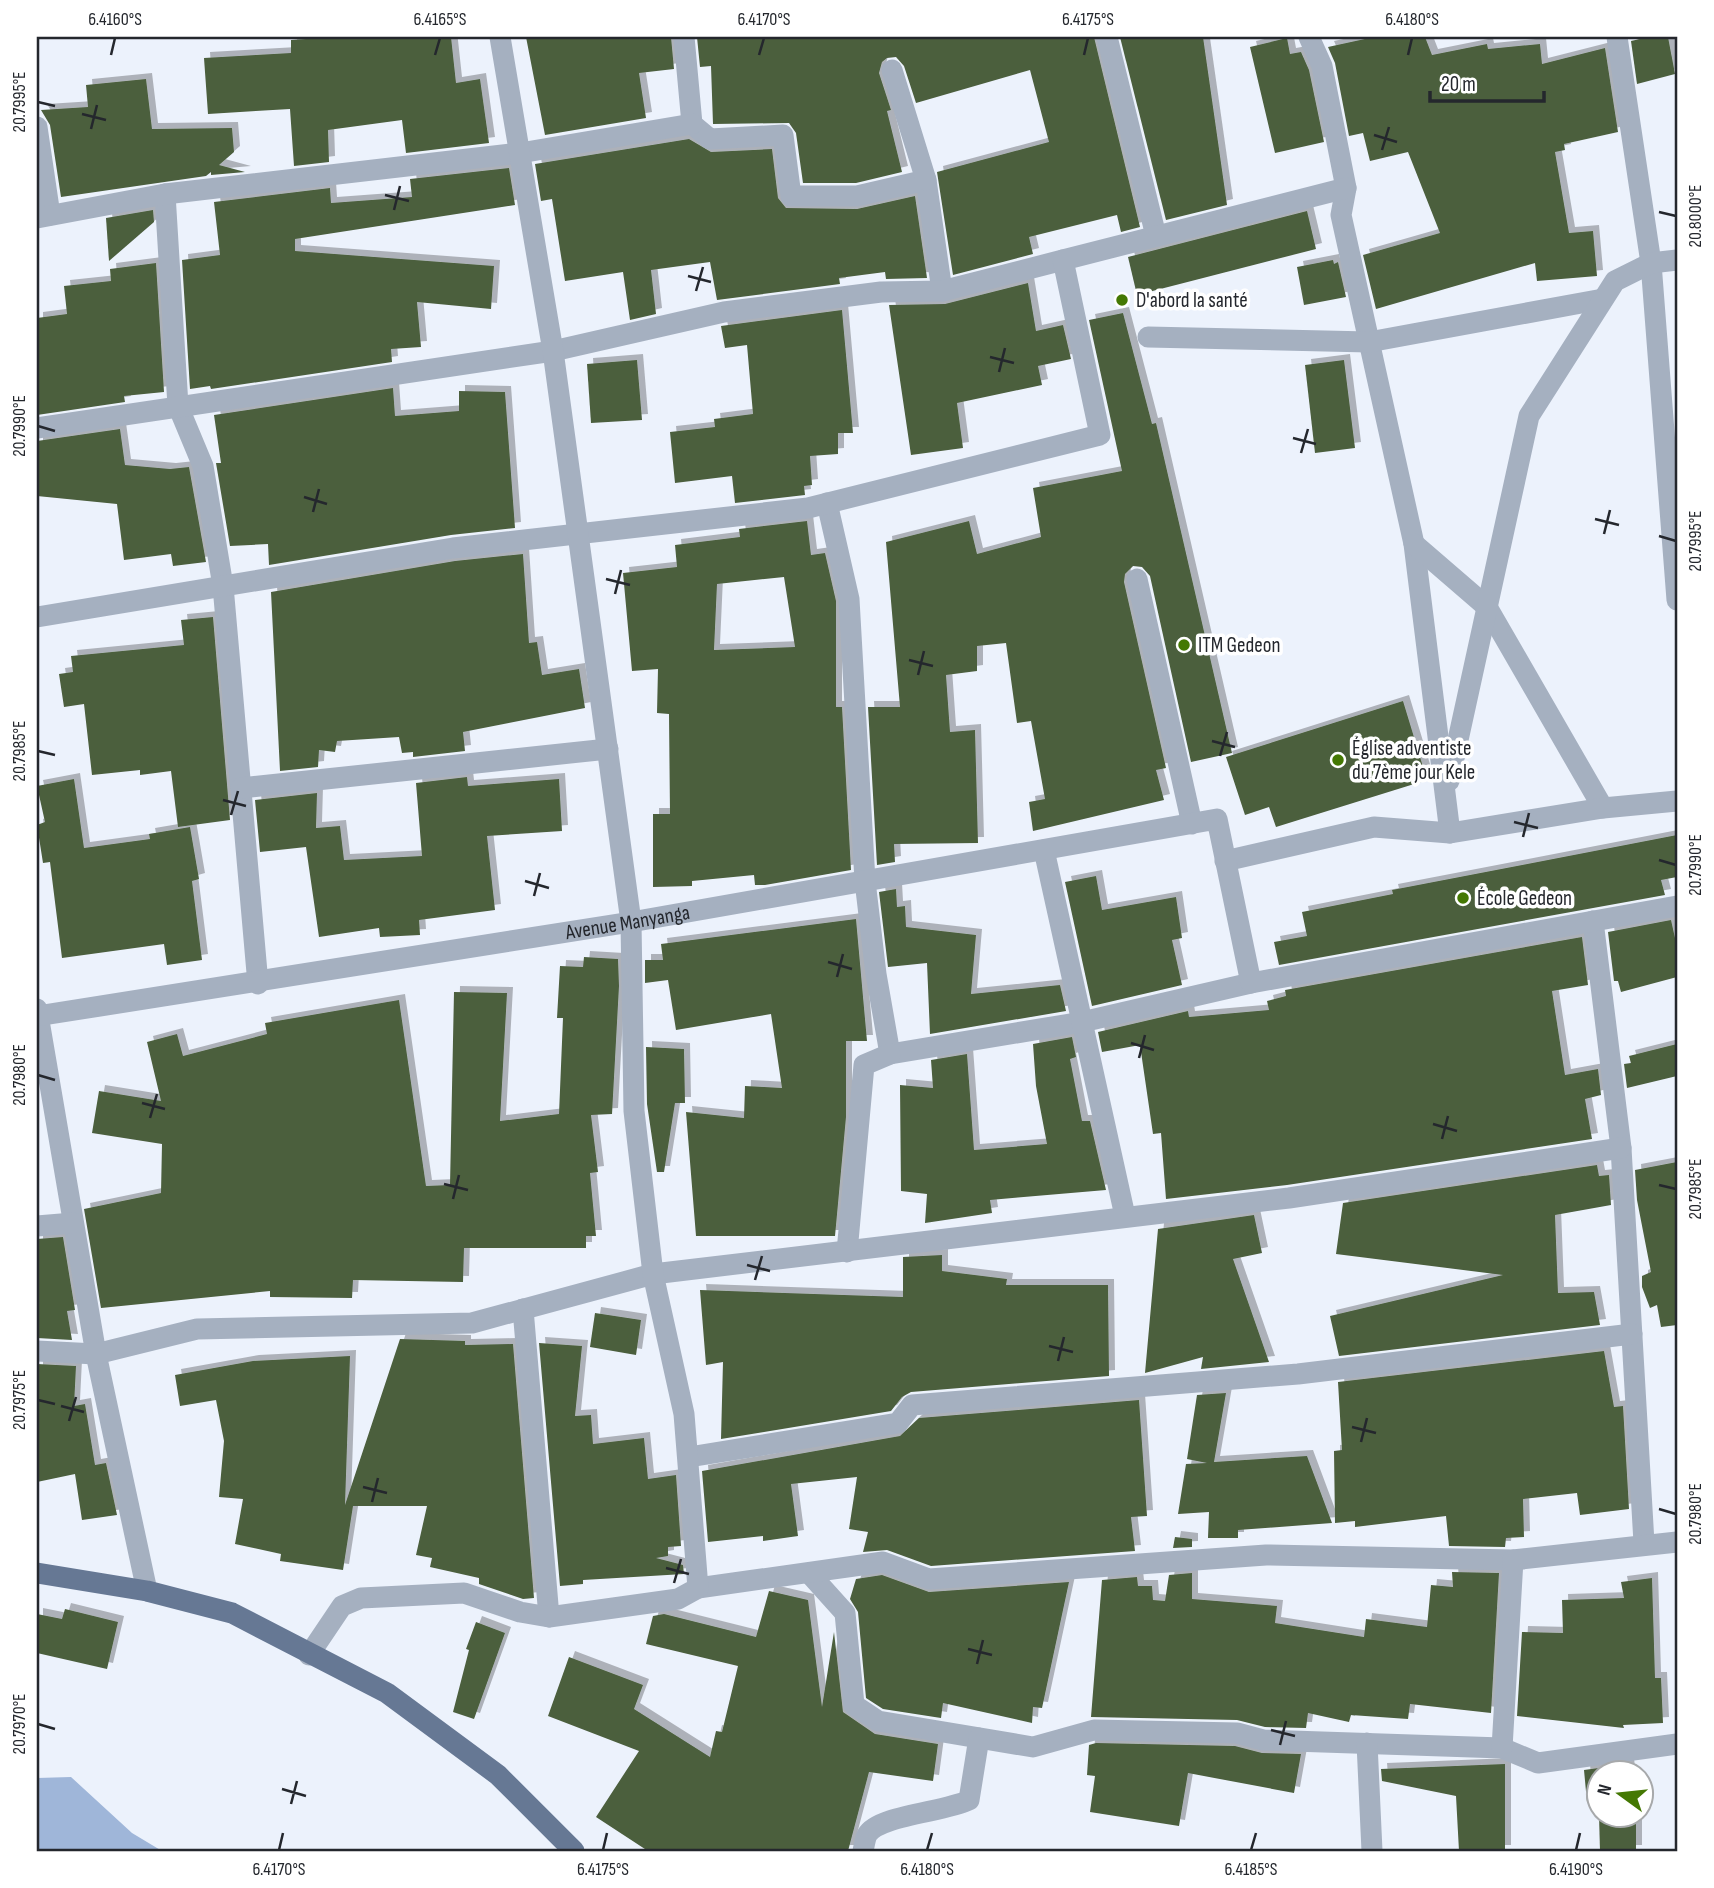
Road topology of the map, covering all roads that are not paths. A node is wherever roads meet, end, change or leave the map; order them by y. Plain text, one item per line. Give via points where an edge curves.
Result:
1 (499, 37) edge
2 (684, 37) edge
3 (1107, 37) edge
4 (1309, 37) edge
5 (1617, 37) edge
6 (892, 70) dead end
7 (692, 124) junction
8 (37, 127) edge
9 (520, 153) junction
10 (926, 180) junction
11 (1346, 188) junction
12 (165, 194) junction
13 (44, 216) edge
14 (1156, 236) junction
15 (1063, 260) junction
16 (1677, 260) edge
17 (1651, 263) junction
18 (942, 291) junction
19 (1603, 299) junction
20 (1148, 337) dead end
21 (1369, 342) junction
22 (553, 351) junction
23 (178, 406) junction
24 (37, 428) edge
25 (827, 503) junction
26 (579, 536) junction
27 (1414, 544) junction
28 (1137, 579) dead end
29 (223, 586) junction
30 (1677, 600) edge
31 (1487, 607) junction
32 (37, 617) edge
33 (608, 749) junction
34 (241, 788) junction
35 (1445, 798) junction
36 (1677, 801) edge
37 (1603, 808) junction
38 (1192, 824) junction
39 (1450, 833) junction
40 (1044, 850) junction
41 (1225, 861) junction
42 (865, 881) junction
43 (1677, 906) edge
44 (1593, 921) junction
45 (631, 922) junction
46 (1251, 983) junction
47 (258, 984) junction
48 (37, 1014) edge
49 (1082, 1022) junction
50 (890, 1054) junction
51 (1621, 1148) junction
52 (1125, 1216) junction
53 (73, 1223) junction
54 (37, 1226) edge
55 (847, 1252) junction
56 (653, 1274) junction
57 (523, 1309) junction
58 (1632, 1334) junction
59 (37, 1351) edge
60 (96, 1354) junction
61 (689, 1457) junction
62 (1677, 1542) edge
63 (1644, 1543) junction
64 (1513, 1560) junction
65 (37, 1573) edge
66 (809, 1573) junction
67 (698, 1588) junction
68 (147, 1591) junction
69 (549, 1617) junction
70 (309, 1654) junction
71 (979, 1738) junction
72 (1367, 1743) junction
73 (1677, 1744) edge
74 (1502, 1748) junction
75 (574, 1851) edge
76 (863, 1851) edge
77 (1372, 1851) edge

1 - 9 street
2 - 7 street
3 - 14 street
4 - 11 street via 1322,66
5 - 17 street
6 - 10 street
7 - 9 street
7 - 10 street via 710,139 783,135 791,197 857,196
8 - 13 street
9 - 12 street
9 - 22 street
10 - 18 street
11 - 14 street
11 - 21 street via 1341,215
12 - 13 street
12 - 23 street
14 - 15 street
15 - 18 street
15 - 25 street via 1100,435
16 - 17 street
17 - 19 street via 1615,281
17 - 30 street
18 - 22 street via 881,292 724,312
19 - 21 street
19 - 31 street via 1529,416
20 - 21 street
21 - 27 street
22 - 23 street
22 - 26 street
23 - 24 street
23 - 29 street via 203,466
25 - 26 street
25 - 42 street via 849,599
26 - 29 street via 453,548
26 - 33 street
27 - 31 street
27 - 35 street
28 - 38 street
29 - 32 street
29 - 34 street
31 - 35 street
31 - 37 street
33 - 34 street
33 - 45 street
34 - 47 street
35 - 39 street
36 - 37 street
37 - 39 street
38 - 40 street, Avenue Manyanga
38 - 41 street, Avenue Manyanga via 1217,819
39 - 41 street via 1374,827
40 - 42 street, Avenue Manyanga
40 - 49 street
41 - 46 street
42 - 45 street, Avenue Manyanga
42 - 50 street
43 - 44 street
44 - 46 street
44 - 51 street
45 - 47 street, Avenue Manyanga
45 - 56 street via 634,1111
46 - 49 street
47 - 48 street, Avenue Manyanga
48 - 53 street
49 - 50 street
49 - 52 street
50 - 55 street via 864,1065
51 - 52 street via 1289,1198
51 - 58 street
52 - 55 street
53 - 54 street
53 - 60 street
55 - 56 street
56 - 57 street
56 - 61 street
57 - 60 street via 471,1323 197,1329
57 - 69 street
58 - 61 street via 1298,1374 912,1405 898,1423
58 - 63 street
59 - 60 street
60 - 68 street
61 - 67 street
62 - 63 street
63 - 64 street
64 - 66 street via 1266,1555 929,1579 883,1562
64 - 74 street
65 - 68 main road
66 - 67 street
66 - 71 street via 845,1613 854,1705 878,1721
67 - 69 street via 678,1599
68 - 70 main road via 232,1613
69 - 70 street via 464,1593 361,1598 342,1606
70 - 75 main road via 387,1693 487,1766
71 - 72 street via 1033,1747 1094,1730 1237,1733 1263,1740
71 - 76 street via 969,1800 954,1808 882,1822 867,1834
72 - 74 street
72 - 77 street
73 - 74 street via 1538,1762

